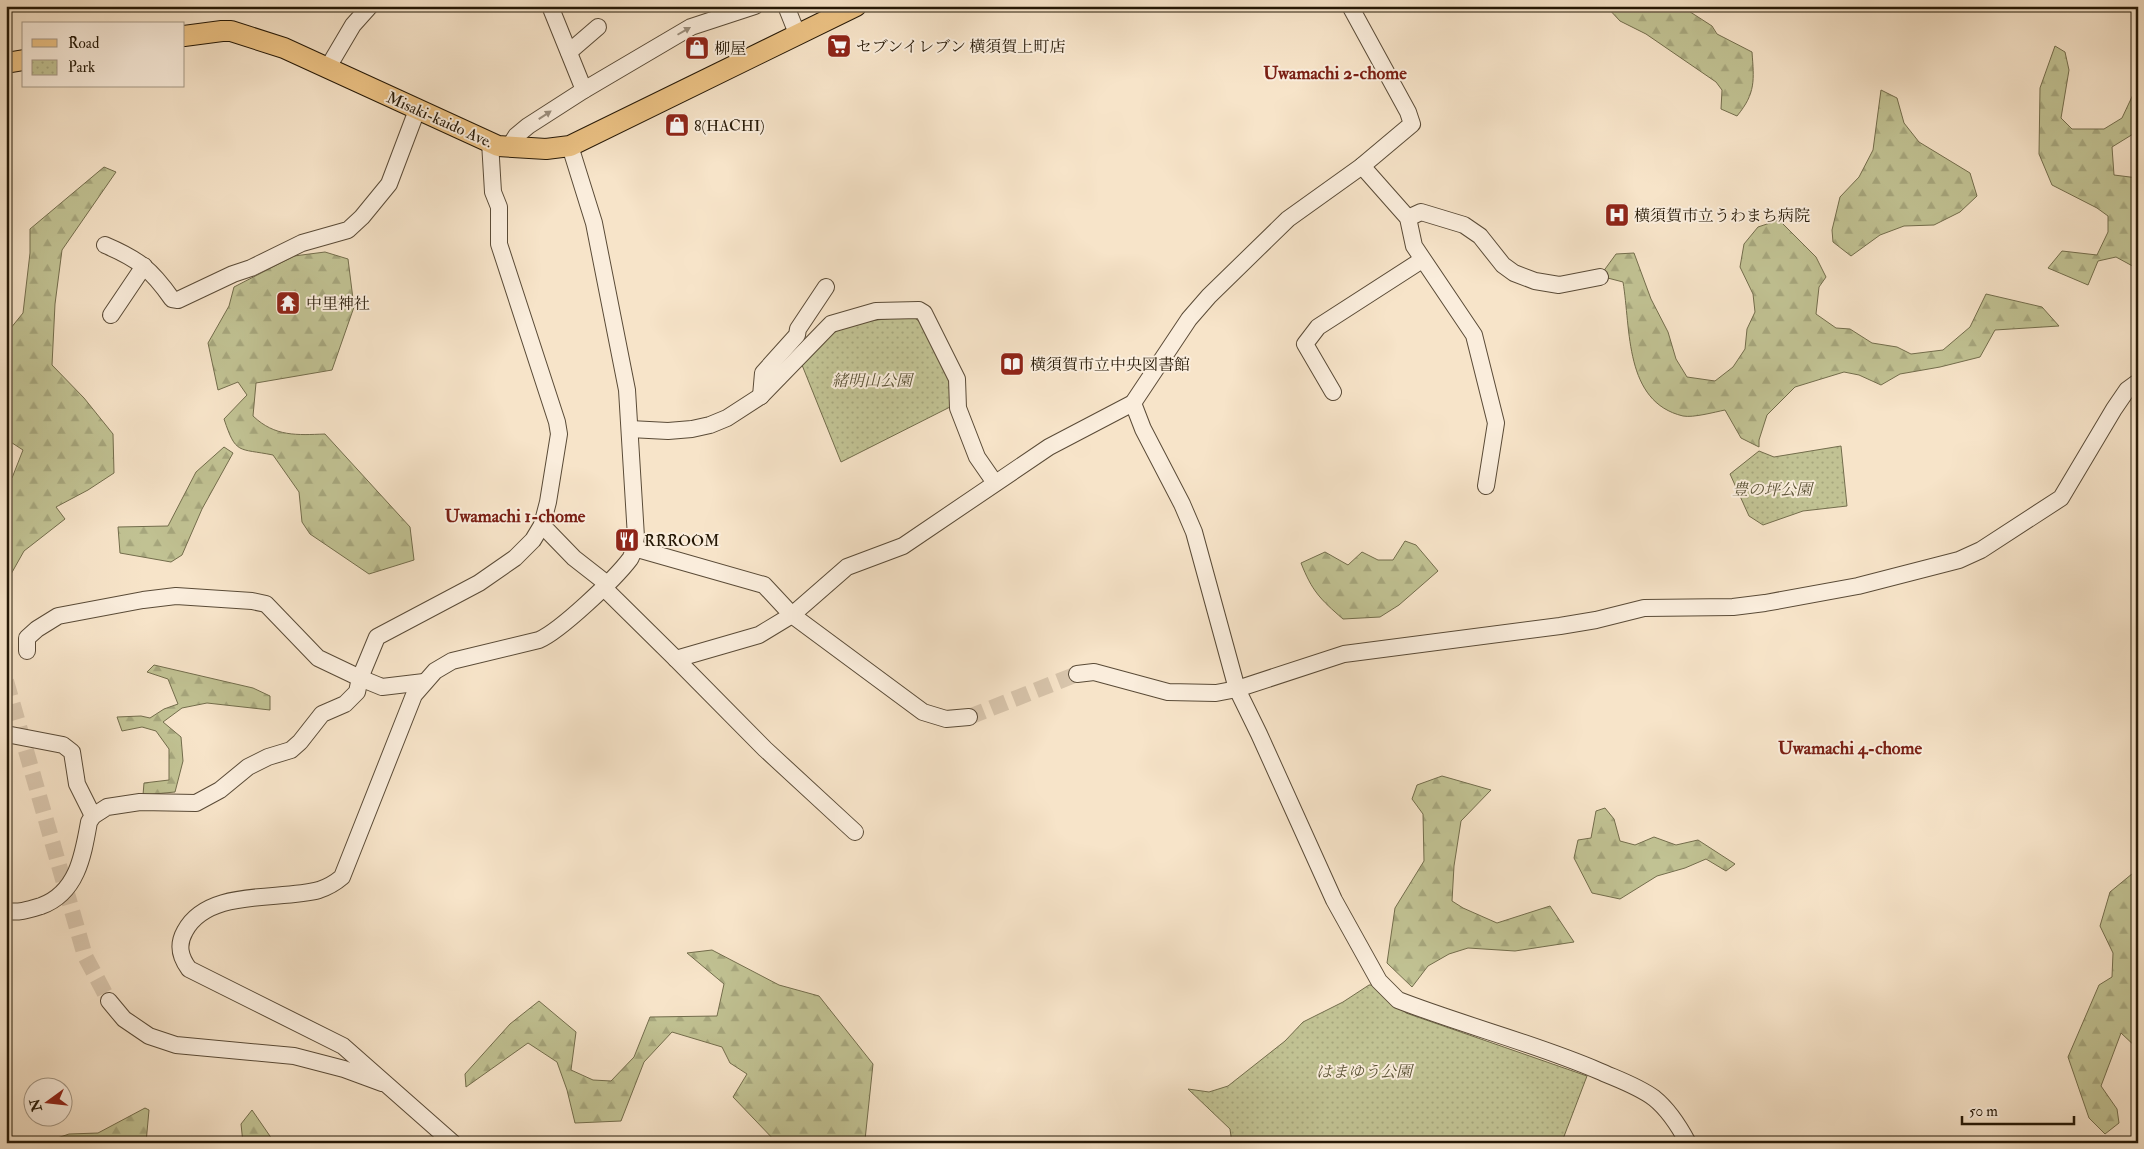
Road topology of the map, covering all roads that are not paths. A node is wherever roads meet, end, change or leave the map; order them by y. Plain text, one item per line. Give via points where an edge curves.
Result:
1 (370, 6) edge
2 (550, 6) edge
3 (755, 6) edge
4 (786, 6) edge
5 (856, 6) edge
6 (1350, 6) edge
7 (598, 27) dead end
8 (185, 36) edge
9 (798, 36) junction
10 (569, 52) junction
11 (22, 60) edge
12 (6, 63) edge
13 (327, 69) junction
14 (584, 90) junction
15 (417, 110) junction
16 (490, 142) junction
17 (570, 146) junction
18 (509, 147) junction
19 (1362, 166) junction
20 (1408, 218) junction
21 (105, 244) dead end
22 (1422, 260) junction
23 (144, 266) junction
24 (1600, 276) dead end
25 (826, 287) dead end
26 (111, 315) dead end
27 (2138, 382) edge
28 (1333, 392) dead end
29 (761, 396) junction
30 (1134, 403) junction
31 (630, 429) junction
32 (995, 483) junction
33 (1486, 486) dead end
34 (542, 525) junction
35 (634, 548) junction
36 (604, 585) junction
37 (792, 615) junction
38 (27, 651) dead end
39 (676, 659) junction
40 (1077, 674) tunnel mouth
41 (360, 678) junction
42 (424, 682) junction
43 (1237, 689) junction
44 (969, 717) tunnel mouth
45 (6, 734) edge
46 (93, 816) junction
47 (855, 832) dead end
48 (6, 912) edge
49 (109, 1001) tunnel mouth
50 (392, 1088) junction
51 (453, 1143) edge
52 (1688, 1143) edge

1 - 13 street via 353,25
2 - 10 street
14 -> 3 street via 691,27
4 - 9 street
5 - 9 main road, Misaki-kaido Ave.
6 - 19 street via 1412,124
7 - 10 street
8 - 13 main road, Misaki-kaido Ave. via 231,31 284,48
9 - 17 main road, Misaki-kaido Ave.
10 - 14 street
11 - 12 main road
13 - 15 main road, Misaki-kaido Ave.
18 -> 14 street via 528,126
15 - 16 main road, Misaki-kaido Ave.
15 - 23 street via 388,184 348,230 302,243 178,300 172,299
16 - 18 main road, Misaki-kaido Ave.
16 - 34 street via 493,192 499,207 500,244 559,434
17 - 18 main road, Misaki-kaido Ave. via 546,149
17 - 31 street via 598,242 627,390
19 - 20 street
19 - 30 street via 1288,219 1209,296 1189,319
20 - 22 street via 1414,246
20 - 24 street via 1421,212 1464,225 1480,236 1503,265 1535,281 1559,285
21 - 23 street
22 - 28 street via 1318,327 1305,344
22 - 33 street via 1474,335 1496,423
23 - 26 street
25 - 29 street via 797,335 763,372
27 - 43 street via 2127,390 2114,409 2061,498 1981,550 1959,560 1858,586 1765,603 1733,607 1644,608 1560,626 1344,654
29 - 31 street via 710,425 668,431
29 - 32 street via 831,324 876,311 919,310 924,313 957,379 958,408 977,456
30 - 32 street via 1049,448
30 - 43 street via 1142,429 1194,532
31 - 35 street
32 - 37 street via 903,546 847,567
34 - 36 street
34 - 41 street via 534,540 515,558 479,582 377,637
35 - 36 street via 631,558
35 - 37 street via 764,585
36 - 39 street
36 - 42 street via 552,634 452,661
37 - 39 street via 759,635
37 - 44 street via 922,712 946,719
38 - 41 street via 27,638 58,616 176,596 252,600 266,604 318,658
39 - 47 street via 765,750
40 - 43 street via 1094,672 1168,692
41 - 42 street via 382,687
41 - 46 street via 357,692 345,704 322,714 291,750 248,767 220,790 196,803 140,802 107,807
42 - 50 street via 414,695 342,877 318,890 207,908 188,926 180,948 189,970 343,1046
43 - 52 street via 1334,900 1379,981 1398,1000 1564,1056 1629,1084 1664,1107
45 - 46 street via 63,745 72,752 77,784
46 - 48 street via 75,878 60,896 26,911
49 - 50 street via 124,1019 149,1036 176,1045 294,1056 344,1069
50 - 51 street

